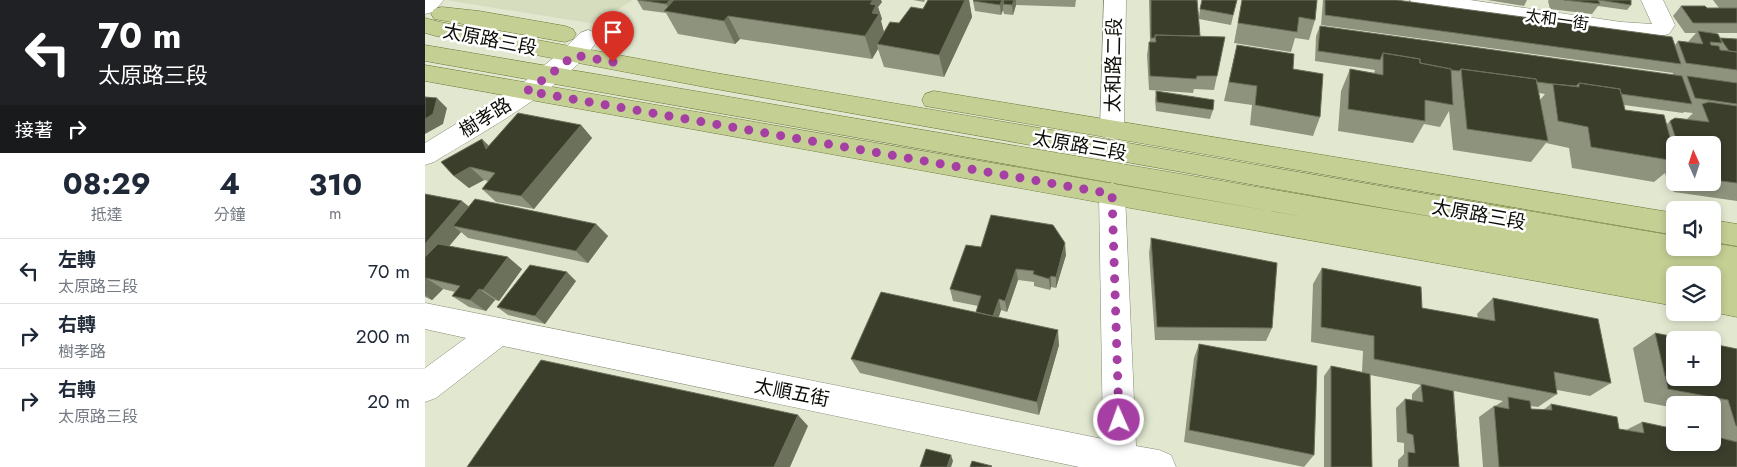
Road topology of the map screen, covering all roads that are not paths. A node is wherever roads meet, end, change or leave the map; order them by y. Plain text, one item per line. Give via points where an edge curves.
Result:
1 (433, 0) edge
2 (1115, 0) edge
3 (1421, 0) edge
4 (1652, 0) edge
5 (425, 7) edge
6 (425, 12) edge
7 (425, 25) edge
8 (581, 47) junction
9 (425, 53) edge
10 (425, 73) edge
11 (551, 74) junction
12 (527, 91) junction
13 (1112, 130) junction
14 (425, 155) edge
15 (1112, 194) junction
16 (1666, 222) edge
17 (1721, 232) edge
18 (1737, 235) edge
19 (1737, 259) edge
20 (1666, 270) edge
21 (1721, 279) edge
22 (1737, 282) edge
23 (1666, 291) edge
24 (1721, 301) edge
25 (1737, 304) edge
26 (425, 316) edge
27 (497, 332) junction
28 (425, 388) edge
29 (1120, 462) edge
30 (1159, 467) edge

1 - 5 street
2 - 13 street, 太和路二段
3 - 4 street, 太和一街 via 1652,31 1664,25
6 - 8 main road, 太原路三段 via 479,18
7 - 8 main road, 太原路三段
8 - 11 street, 樹孝路
8 - 13 main road, 太原路三段 via 729,65
8 - 19 main road, 太原路三段
9 - 11 main road, 太原路三段
10 - 12 main road
11 - 12 street, 樹孝路
11 - 20 main road, 太原路三段
12 - 14 street, 樹孝路
12 - 15 main road
13 - 16 main road, 太原路三段
15 - 23 main road
15 - 29 street
17 - 18 main road
21 - 22 main road
24 - 25 main road
26 - 27 street, 太順五街
27 - 28 street
27 - 29 street, 太順五街
29 - 30 street, 太順五街

